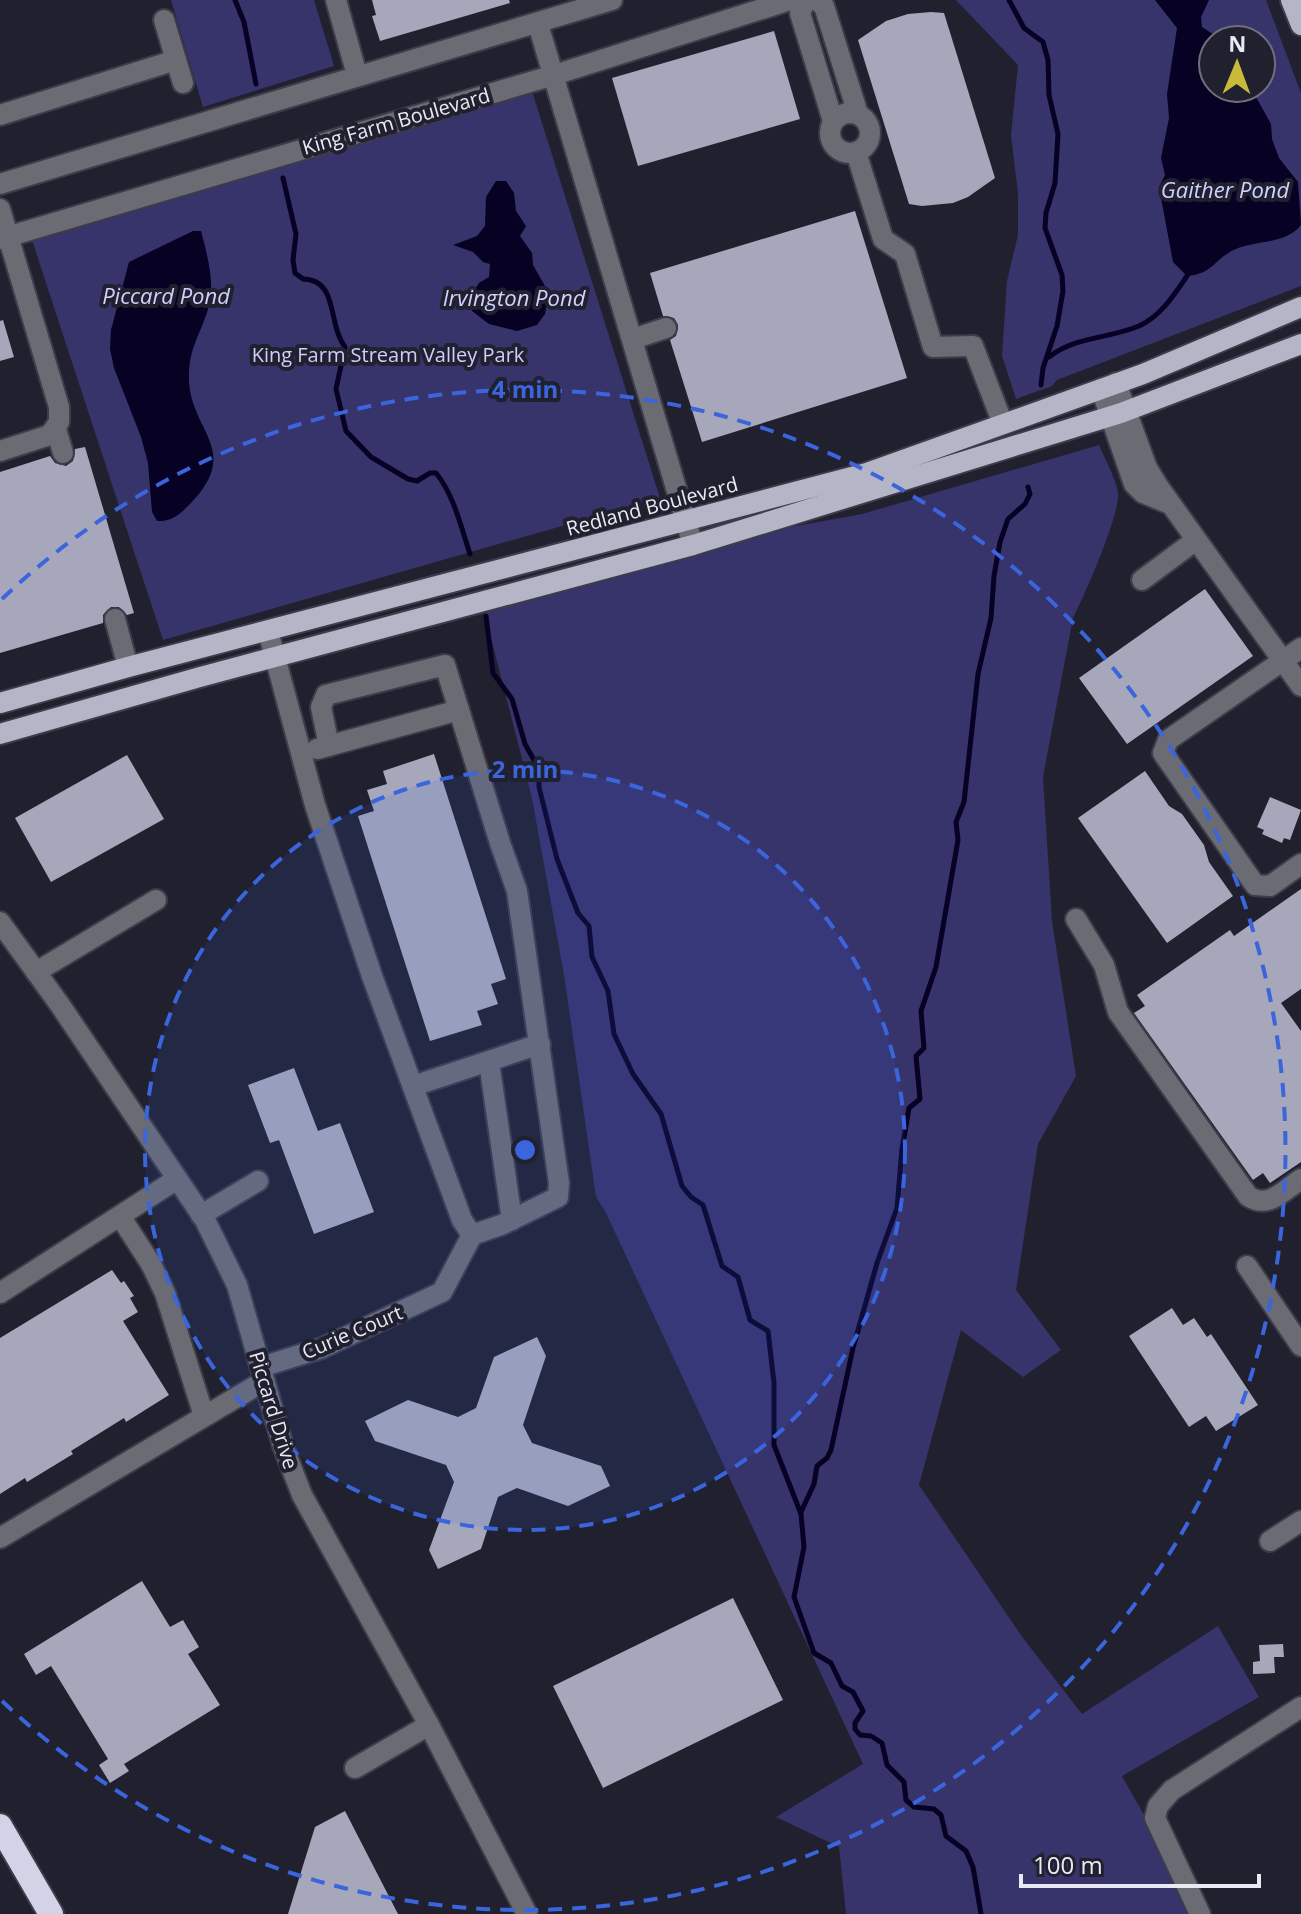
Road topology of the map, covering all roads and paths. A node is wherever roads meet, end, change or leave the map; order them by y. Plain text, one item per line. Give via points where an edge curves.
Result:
1 (336, 0) edge
2 (612, 0) edge
3 (790, 0) edge
4 (806, 0) edge
5 (816, 0) edge
6 (1291, 0) edge
7 (164, 20) dead end
8 (538, 24) junction
9 (1301, 25) edge
10 (176, 60) junction
11 (357, 75) junction
12 (554, 75) junction
13 (183, 83) dead end
14 (858, 114) junction
15 (0, 115) edge
16 (833, 121) junction
17 (856, 152) junction
18 (0, 184) edge
19 (0, 209) edge
20 (4, 238) edge
21 (1301, 307) edge
22 (666, 328) dead end
23 (633, 339) junction
24 (1301, 344) edge
25 (1108, 386) junction
26 (1118, 414) junction
27 (1003, 424) junction
28 (56, 429) junction
29 (0, 451) edge
30 (63, 453) dead end
31 (687, 521) junction
32 (1196, 540) junction
33 (693, 545) junction
34 (1142, 580) dead end
35 (115, 619) dead end
36 (268, 631) junction
37 (1301, 648) edge
38 (275, 657) junction
39 (1283, 661) junction
40 (128, 667) junction
41 (1301, 686) edge
42 (0, 703) edge
43 (459, 710) junction
44 (0, 734) edge
45 (329, 746) junction
46 (301, 754) junction
47 (1301, 864) edge
48 (156, 900) dead end
49 (1076, 919) dead end
50 (0, 922) edge
51 (36, 972) junction
52 (540, 1044) junction
53 (489, 1062) junction
54 (413, 1086) junction
55 (177, 1179) junction
56 (258, 1181) dead end
57 (1289, 1181) edge
58 (201, 1215) junction
59 (120, 1216) junction
60 (512, 1220) junction
61 (472, 1235) junction
62 (1247, 1266) dead end
63 (0, 1293) edge
64 (1301, 1346) edge
65 (262, 1374) junction
66 (204, 1416) junction
67 (1301, 1521) edge
68 (0, 1538) edge
69 (1270, 1541) dead end
70 (1301, 1707) edge
71 (429, 1725) junction
72 (355, 1768) dead end
73 (0, 1826) edge
74 (51, 1914) edge
75 (527, 1914) edge
76 (1200, 1914) edge

1 - 11 street
2 - 8 street
3 - 12 street, King Farm Boulevard
4 - 16 street via 800,13
5 - 14 street via 824,6
6 - 9 main road
7 - 10 street
8 - 11 street
8 - 12 street
10 - 13 street
10 - 15 street
11 - 18 street
12 - 20 street, King Farm Boulevard
12 - 23 street
14 - 16 street via 843,114
14 - 17 street via 868,123 870,138
16 - 17 street via 832,144 843,153
17 - 27 street via 874,242 905,254 933,347 973,346
19 - 20 street
20 - 28 street via 59,407
21 - 25 main road, Redland Boulevard
22 - 23 street
23 - 31 street
24 - 26 main road
25 - 26 street
25 - 27 main road, Redland Boulevard
26 - 32 street via 1134,484 1170,504
26 - 33 main road
27 - 31 main road, Redland Boulevard via 867,473
28 - 29 street
28 - 30 street
31 - 33 street
31 - 36 main road, Redland Boulevard
32 - 34 street
32 - 39 street
33 - 38 main road
35 - 40 street
36 - 38 street
36 - 40 main road, Redland Boulevard
37 - 39 street
38 - 44 main road
38 - 46 street
39 - 41 street
39 - 47 street via 1168,740 1163,753 1255,885 1270,886
40 - 42 main road, Redland Boulevard
43 - 45 street
43 - 45 street via 445,665 326,695 321,707
43 - 52 street via 517,891
45 - 46 street
46 - 54 street
48 - 51 street
49 - 57 street via 1104,965 1118,1012 1248,1196 1263,1203
50 - 51 street, Piccard Drive
51 - 55 street, Piccard Drive
52 - 53 street
52 - 60 street via 558,1197
53 - 54 street
53 - 60 street
54 - 61 street
55 - 58 street, Piccard Drive
55 - 59 street
56 - 58 street
58 - 65 street, Piccard Drive via 237,1285
59 - 63 street
59 - 66 street via 165,1293
60 - 61 street
61 - 65 street, Curie Court via 442,1292
62 - 64 street
65 - 66 street, Curie Court
65 - 71 street, Piccard Drive via 302,1495
66 - 68 street, Curie Court
67 - 69 street
70 - 76 street via 1172,1790 1158,1806 1155,1818
71 - 72 street
71 - 75 street, Piccard Drive
73 - 74 highway

